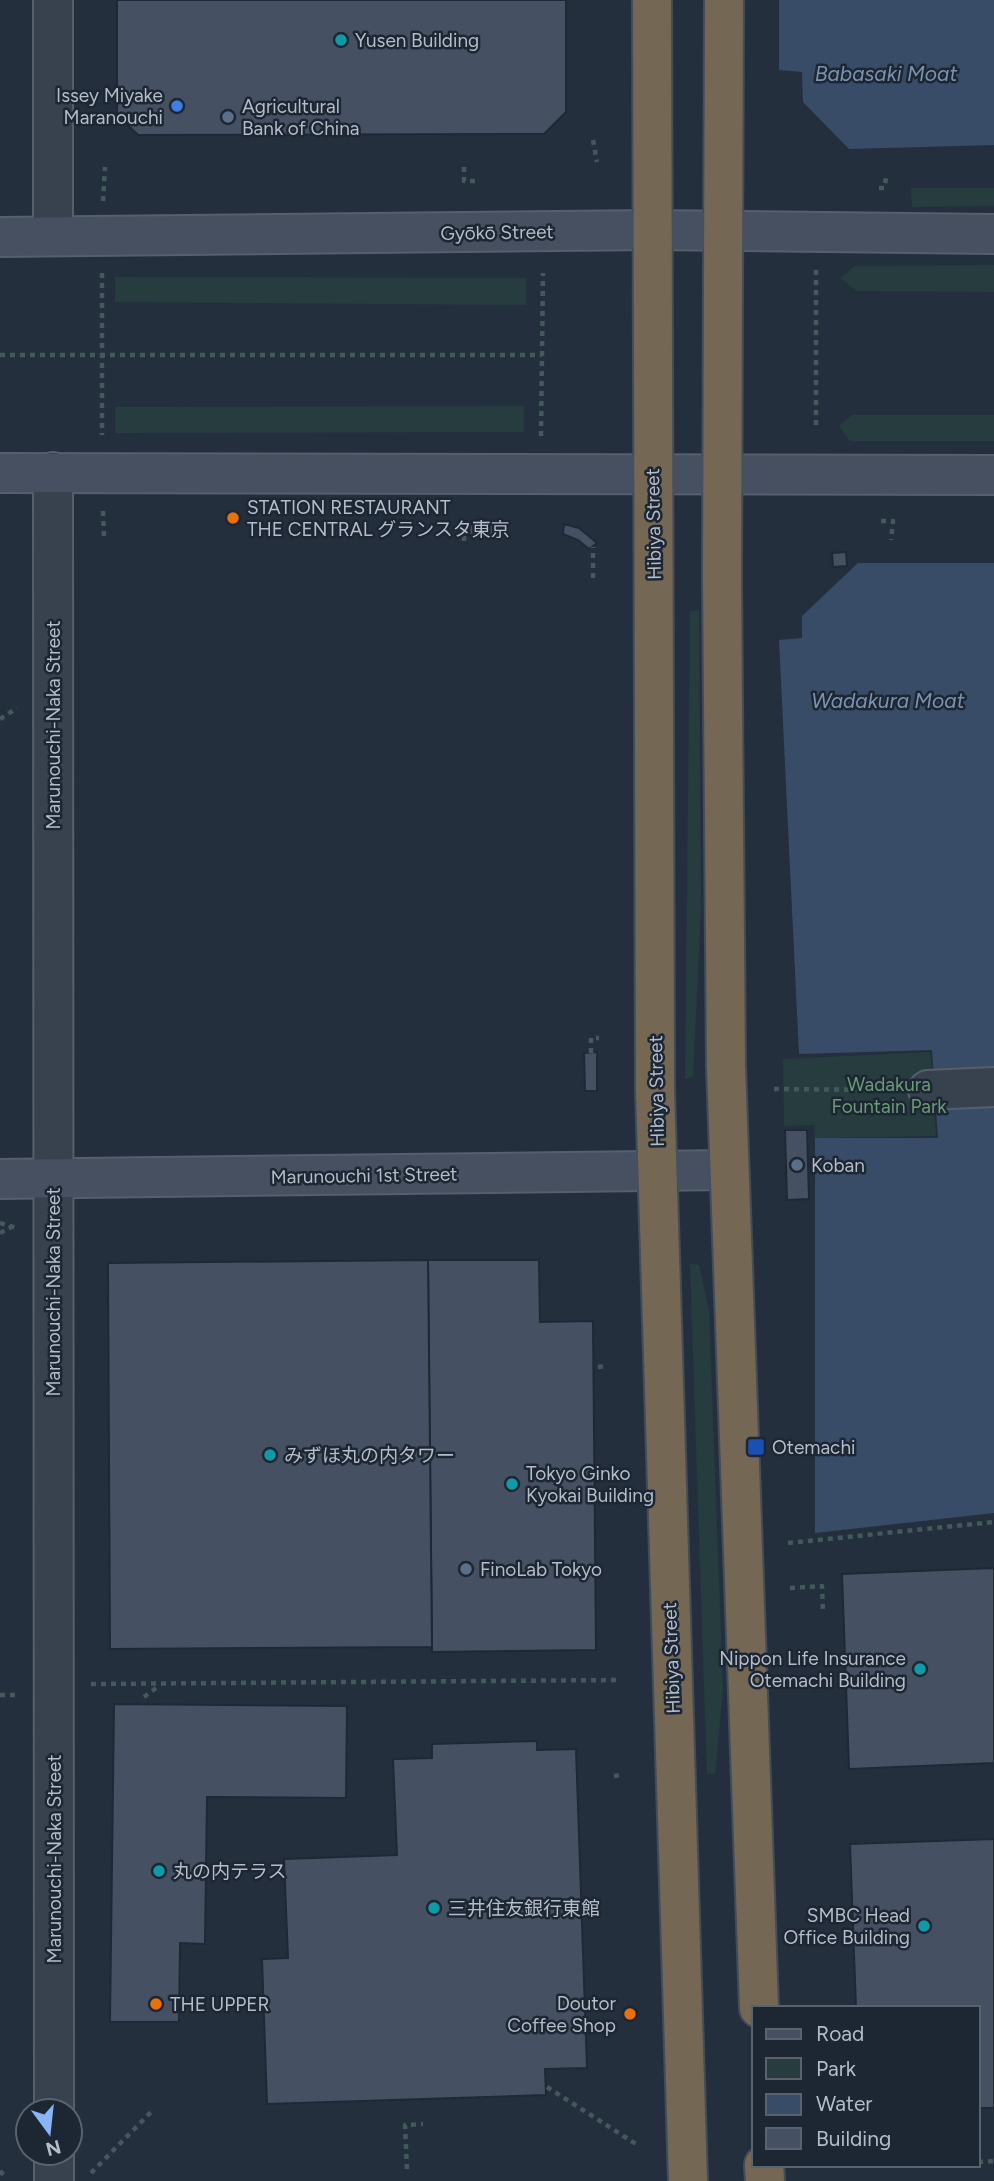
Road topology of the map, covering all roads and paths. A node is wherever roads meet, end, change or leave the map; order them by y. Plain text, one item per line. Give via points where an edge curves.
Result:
1 (53, 0) edge
2 (652, 0) edge
3 (724, 0) edge
4 (593, 140) dead end
5 (597, 162) dead end
6 (105, 167) dead end
7 (464, 167) dead end
8 (887, 174) dead end
9 (478, 181) dead end
10 (879, 188) dead end
11 (103, 202) dead end
12 (652, 230) junction
13 (723, 231) junction
14 (994, 234) edge
15 (0, 236) edge
16 (53, 236) junction
17 (816, 268) dead end
18 (102, 271) dead end
19 (543, 273) dead end
20 (0, 355) edge
21 (102, 355) junction
22 (542, 355) junction
23 (816, 430) dead end
24 (102, 435) dead end
25 (541, 436) dead end
26 (53, 472) junction
27 (652, 472) junction
28 (0, 473) edge
29 (723, 473) junction
30 (994, 475) edge
31 (103, 509) dead end
32 (881, 521) dead end
33 (469, 528) dead end
34 (104, 536) dead end
35 (891, 540) dead end
36 (464, 541) dead end
37 (593, 547) dead end
38 (593, 578) dead end
39 (22, 705) dead end
40 (0, 719) edge
41 (599, 1038) dead end
42 (591, 1053) dead end
43 (994, 1087) edge
44 (774, 1089) dead end
45 (928, 1090) joint
46 (729, 1170) junction
47 (657, 1171) junction
48 (0, 1178) edge
49 (53, 1178) junction
50 (0, 1223) edge
51 (0, 1233) edge
52 (606, 1366) dead end
53 (598, 1367) dead end
54 (994, 1522) edge
55 (788, 1543) dead end
56 (790, 1588) dead end
57 (823, 1613) dead end
58 (619, 1680) dead end
59 (90, 1684) dead end
60 (162, 1684) junction
61 (0, 1695) edge
62 (19, 1695) dead end
63 (144, 1697) dead end
64 (622, 1775) dead end
65 (614, 1776) dead end
66 (759, 2006) edge
67 (547, 2087) dead end
68 (54, 2097) edge
69 (153, 2110) dead end
70 (423, 2123) dead end
71 (636, 2144) dead end
72 (407, 2169) dead end
73 (72, 2177) edge
74 (688, 2181) edge

1 - 16 street
2 - 12 highway, Hibiya Street
3 - 13 highway
4 - 5 path
6 - 11 path
7 - 9 path via 464,181
8 - 10 path via 884,188
12 - 13 main road, Gyōkō Street
12 - 16 main road, Gyōkō Street
12 - 27 highway, Hibiya Street
13 - 14 main road, Gyōkō Street
13 - 29 highway
15 - 16 main road, Gyōkō Street
17 - 23 path
18 - 21 path
19 - 22 path
20 - 21 path
21 - 22 path
21 - 24 path
22 - 25 path
26 - 27 main road
26 - 28 main road
26 - 49 street, Marunouchi-Naka Street
27 - 29 main road
27 - 47 highway, Hibiya Street
29 - 30 main road
29 - 46 highway
31 - 34 path
32 - 35 path via 893,521
33 - 36 path via 464,529
37 - 38 path
39 - 40 path
41 - 42 path via 591,1038
43 - 45 street
44 - 45 path
46 - 47 main road, Marunouchi 1st Street
46 - 66 highway
47 - 49 main road, Marunouchi 1st Street
47 - 74 highway, Hibiya Street
48 - 49 main road, Marunouchi 1st Street
49 - 68 street, Marunouchi-Naka Street
50 - 51 path via 14,1226
52 - 53 path
54 - 55 path
56 - 57 path via 822,1587
58 - 60 path
59 - 60 path
60 - 63 path
61 - 62 path
64 - 65 path
67 - 71 path
69 - 73 path
70 - 72 path via 405,2125

